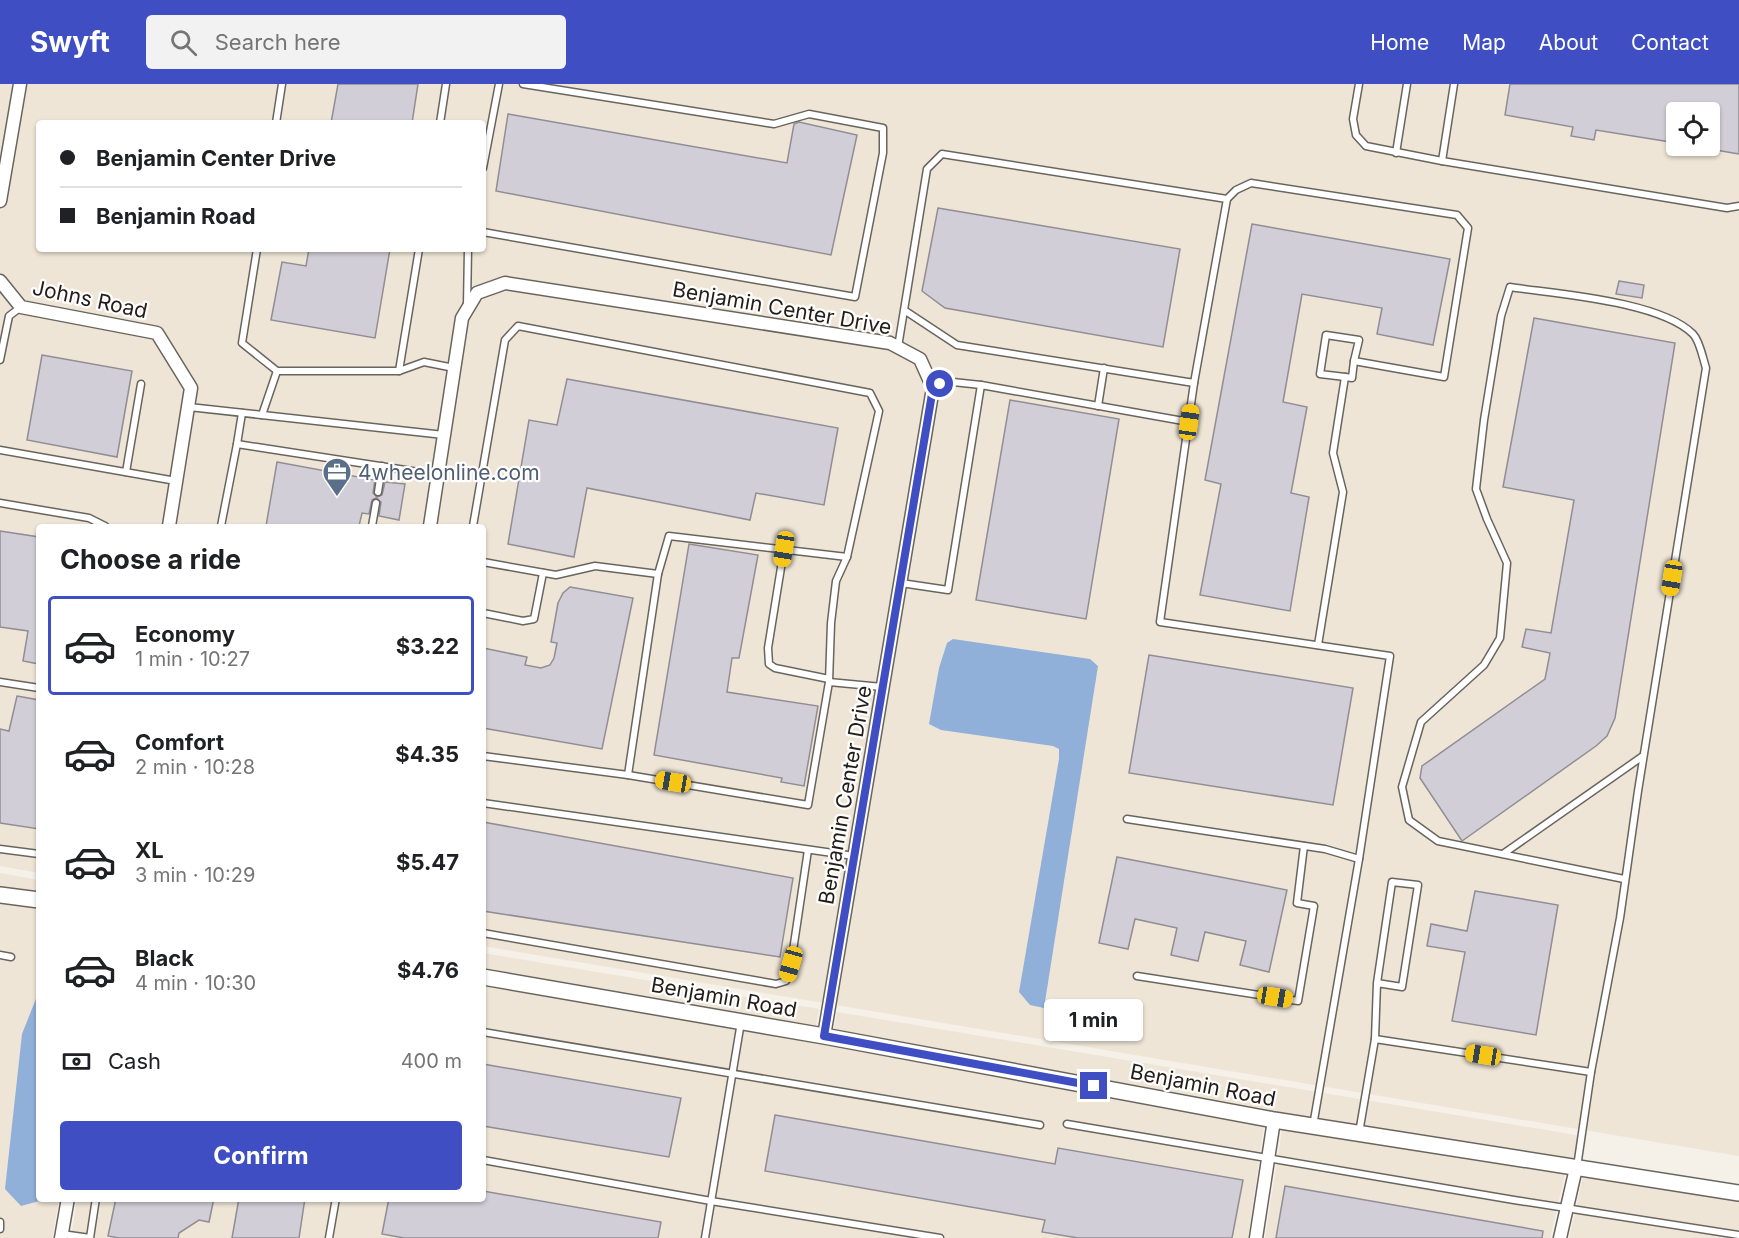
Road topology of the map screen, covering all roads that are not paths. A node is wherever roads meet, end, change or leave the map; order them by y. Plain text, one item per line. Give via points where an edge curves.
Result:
1 (20, 84) edge
2 (282, 84) edge
3 (446, 84) edge
4 (499, 84) edge
5 (523, 84) edge
6 (1359, 84) edge
7 (1407, 84) edge
8 (1454, 84) edge
9 (276, 120) edge
10 (440, 120) edge
11 (486, 152) edge
12 (1396, 153) junction
13 (1442, 161) junction
14 (1, 194) edge
15 (1227, 199) junction
16 (1739, 206) edge
17 (486, 233) edge
18 (257, 252) edge
19 (419, 252) edge
20 (468, 252) edge
21 (0, 281) edge
22 (21, 307) junction
23 (467, 309) junction
24 (904, 310) junction
25 (898, 347) junction
26 (0, 360) edge
27 (1354, 361) junction
28 (454, 368) junction
29 (1104, 369) junction
30 (277, 371) junction
31 (399, 371) junction
32 (1345, 377) junction
33 (1194, 383) junction
34 (141, 384) dead end
35 (981, 385) junction
36 (933, 388) junction
37 (1098, 406) junction
38 (188, 407) junction
39 (242, 413) junction
40 (262, 415) junction
41 (1189, 422) junction
42 (444, 435) junction
43 (237, 444) junction
44 (0, 450) edge
45 (382, 466) junction
46 (126, 472) junction
47 (438, 475) junction
48 (176, 481) junction
49 (378, 492) dead end
50 (0, 502) edge
51 (376, 503) dead end
52 (101, 524) edge
53 (169, 524) edge
54 (221, 524) edge
55 (372, 524) edge
56 (430, 524) edge
57 (473, 524) edge
58 (784, 549) junction
59 (848, 556) junction
60 (486, 563) edge
61 (543, 573) junction
62 (658, 574) junction
63 (900, 583) junction
64 (486, 614) edge
65 (1318, 645) junction
66 (829, 680) junction
67 (0, 682) edge
68 (882, 687) junction
69 (36, 688) edge
70 (486, 756) edge
71 (1643, 756) junction
72 (628, 775) junction
73 (486, 803) edge
74 (1127, 819) dead end
75 (1304, 846) junction
76 (0, 849) edge
77 (808, 850) junction
78 (36, 854) edge
79 (1503, 854) junction
80 (854, 856) junction
81 (1359, 859) junction
82 (1624, 879) junction
83 (0, 895) edge
84 (36, 900) edge
85 (486, 934) edge
86 (0, 955) edge
87 (11, 957) dead end
88 (1137, 975) dead end
89 (486, 978) edge
90 (1377, 983) junction
91 (741, 1022) junction
92 (486, 1033) edge
93 (824, 1036) junction
94 (1375, 1039) junction
95 (1591, 1072) junction
96 (732, 1074) junction
97 (1274, 1120) junction
98 (1067, 1124) dead end
99 (1040, 1125) dead end
100 (1313, 1126) junction
101 (1359, 1134) junction
102 (1268, 1158) junction
103 (486, 1161) edge
104 (1576, 1167) junction
105 (1739, 1193) edge
106 (711, 1201) junction
107 (67, 1202) edge
108 (95, 1202) edge
109 (335, 1202) edge
110 (1566, 1208) junction
111 (0, 1222) edge
112 (0, 1229) edge
113 (1739, 1235) edge
114 (62, 1236) edge
115 (329, 1238) edge
116 (705, 1238) edge
117 (940, 1238) edge
118 (1256, 1238) edge
119 (1560, 1238) edge

1 - 14 street
2 - 9 lane
3 - 10 lane
4 - 11 lane
5 - 17 lane via 774,124 809,114 883,128 883,153 855,297
6 - 12 lane via 1353,119 1356,135 1366,146
7 - 12 lane
8 - 13 lane
12 - 13 lane
13 - 16 lane via 1727,208
15 - 24 lane via 942,154 927,169
15 - 27 lane via 1251,183 1457,215 1468,228 1444,377
15 - 33 lane
18 - 30 lane via 242,343
19 - 31 lane
20 - 23 lane
21 - 22 street, Johns Road
22 - 26 lane via 9,316
22 - 38 street, Johns Road via 157,333 191,388
23 - 25 street, Benjamin Center Drive via 477,293 505,283
23 - 28 street
24 - 25 lane
24 - 29 lane via 957,345
25 - 36 street, Benjamin Center Drive via 920,359
27 - 32 lane via 1352,378
27 - 32 lane via 1359,340 1326,334 1320,374
28 - 31 lane via 424,362
28 - 42 street
29 - 33 lane
29 - 37 lane
30 - 31 lane
30 - 40 lane
32 - 65 lane via 1333,453 1342,492
33 - 41 lane
34 - 46 lane
35 - 36 lane via 953,382
35 - 37 lane
35 - 63 lane via 948,590
36 - 63 street, Benjamin Center Drive
37 - 41 lane
38 - 39 lane
38 - 48 street, Johns Road
39 - 40 lane
39 - 43 lane
40 - 42 lane
41 - 65 lane via 1160,622
42 - 47 street
43 - 45 lane
43 - 54 lane
44 - 46 lane
45 - 47 lane
45 - 49 lane
46 - 48 lane
47 - 56 street
48 - 53 street, Johns Road
50 - 52 lane via 89,518
51 - 55 lane
57 - 59 lane via 504,340 518,326 870,393 879,411
58 - 59 lane
58 - 62 lane via 669,536
58 - 66 lane via 768,648 769,664
59 - 66 lane via 836,581
60 - 61 lane
61 - 62 lane via 556,575 596,566
61 - 64 lane via 534,619 523,621
62 - 72 lane
63 - 68 street, Benjamin Center Drive
65 - 81 lane via 1390,656
66 - 68 lane
66 - 72 lane via 808,805
67 - 69 lane
68 - 80 street, Benjamin Center Drive
70 - 72 lane
71 - 79 lane
71 - 79 lane via 1706,368 1694,335 1661,314 1600,300 1510,287 1501,316 1476,489 1507,563 1500,638 1484,665 1421,722 1402,787 1409,820 1438,841
71 - 82 lane
73 - 77 lane
74 - 75 lane
75 - 81 lane
75 - 88 lane via 1297,903 1314,906 1298,1001
76 - 78 lane
77 - 80 lane
77 - 85 lane via 791,964 786,981 777,984
79 - 82 lane
80 - 93 street, Benjamin Center Drive
81 - 100 lane
82 - 95 lane
83 - 84 street
86 - 87 lane
89 - 91 street, Benjamin Road
90 - 90 lane via 1392,882 1418,885 1402,987
90 - 94 lane
91 - 93 street, Benjamin Road
91 - 96 lane
92 - 96 lane
93 - 97 street, Benjamin Road
94 - 95 lane
94 - 101 lane
95 - 104 lane
96 - 99 lane
96 - 106 lane
97 - 100 street, Benjamin Road
97 - 102 street
98 - 102 lane
100 - 101 street, Benjamin Road
101 - 104 street, Benjamin Road
102 - 110 lane
102 - 118 street
103 - 106 lane
104 - 105 street, Benjamin Road
104 - 110 street
106 - 116 lane
106 - 117 lane
107 - 114 street
108 - 114 lane via 90,1238
109 - 115 lane
110 - 113 lane
110 - 119 street
111 - 112 lane

